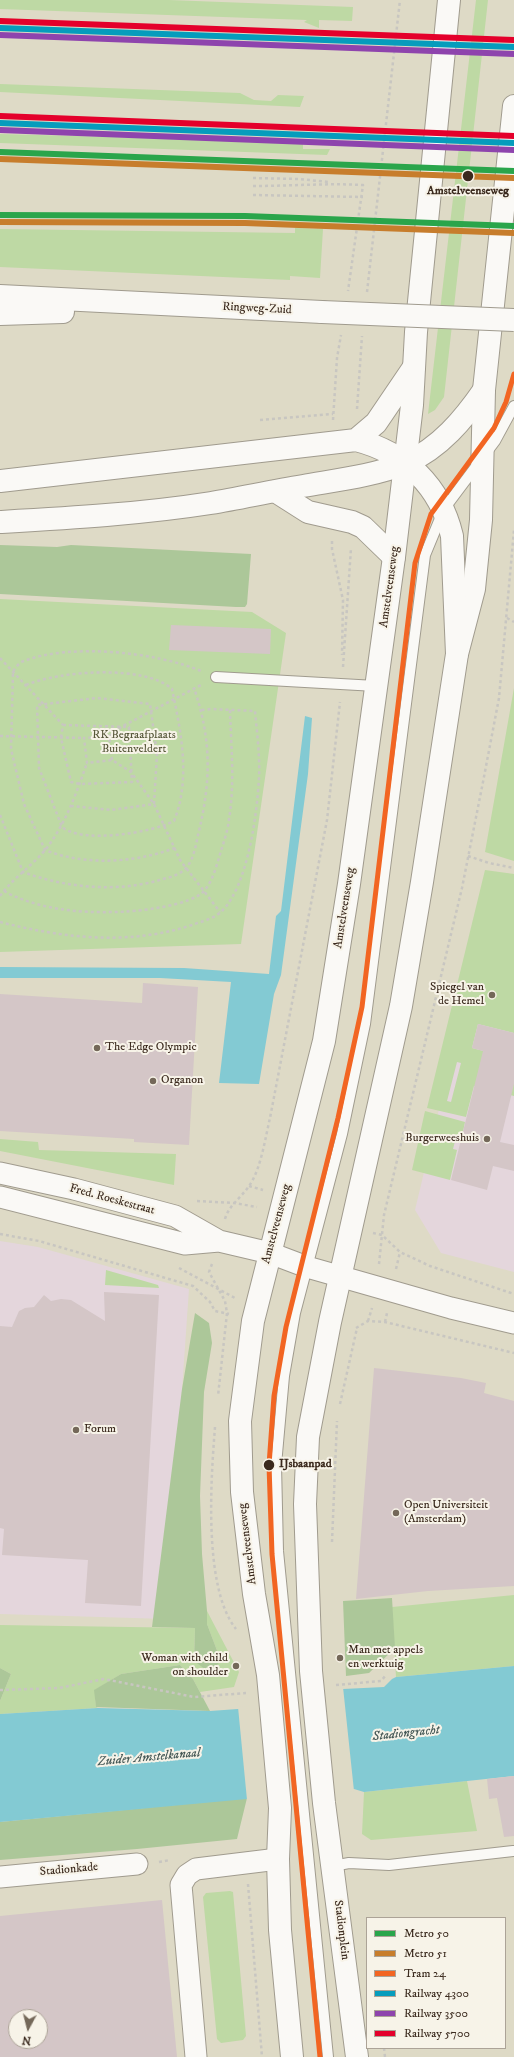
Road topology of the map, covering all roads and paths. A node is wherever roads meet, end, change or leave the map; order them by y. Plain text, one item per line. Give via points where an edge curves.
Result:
1 (400, 0) edge
2 (442, 0) edge
3 (449, 0) edge
4 (514, 106) edge
5 (253, 178) dead end
6 (336, 183) junction
7 (363, 185) dead end
8 (253, 186) dead end
9 (252, 195) dead end
10 (363, 196) dead end
11 (366, 295) dead end
12 (0, 296) edge
13 (211, 307) junction
14 (0, 314) edge
15 (514, 320) edge
16 (362, 334) dead end
17 (414, 367) junction
18 (484, 390) junction
19 (514, 406) edge
20 (333, 414) dead end
21 (260, 420) dead end
22 (356, 440) junction
23 (482, 460) junction
24 (406, 463) junction
25 (0, 480) edge
26 (275, 491) junction
27 (444, 509) junction
28 (0, 522) edge
29 (352, 522) junction
30 (514, 530) edge
31 (394, 557) junction
32 (507, 618) junction
33 (514, 622) edge
34 (457, 654) junction
35 (0, 658) edge
36 (13, 672) junction
37 (216, 677) junction
38 (26, 685) junction
39 (342, 685) junction
40 (376, 686) junction
41 (194, 688) junction
42 (174, 699) junction
43 (44, 704) junction
44 (202, 710) junction
45 (230, 710) junction
46 (151, 711) junction
47 (63, 725) junction
48 (121, 727) junction
49 (0, 736) edge
50 (11, 736) junction
51 (37, 736) junction
52 (109, 736) junction
53 (61, 738) junction
54 (84, 738) junction
55 (112, 760) junction
56 (87, 763) junction
57 (131, 772) junction
58 (80, 784) junction
59 (154, 804) junction
60 (72, 806) junction
61 (0, 815) edge
62 (164, 826) junction
63 (62, 827) junction
64 (175, 848) junction
65 (45, 850) junction
66 (468, 856) junction
67 (186, 868) junction
68 (514, 868) edge
69 (23, 872) junction
70 (4, 891) junction
71 (204, 891) junction
72 (0, 896) edge
73 (220, 912) junction
74 (0, 922) edge
75 (0, 1173) edge
76 (0, 1197) edge
77 (234, 1203) dead end
78 (0, 1234) edge
79 (382, 1235) junction
80 (219, 1241) junction
81 (270, 1253) junction
82 (307, 1267) junction
83 (340, 1276) junction
84 (376, 1286) junction
85 (514, 1294) edge
86 (227, 1313) dead end
87 (368, 1321) dead end
88 (514, 1323) edge
89 (357, 1328) dead end
90 (514, 1353) edge
91 (339, 1409) dead end
92 (338, 1415) dead end
93 (331, 1549) dead end
94 (301, 1672) junction
95 (386, 1675) dead end
96 (343, 1685) dead end
97 (0, 1690) edge
98 (236, 1694) dead end
99 (314, 1804) junction
100 (513, 1851) edge
101 (278, 1859) junction
102 (250, 1862) junction
103 (137, 1864) dead end
104 (333, 1866) junction
105 (0, 1877) edge
106 (384, 2049) edge
107 (196, 2057) edge
108 (262, 2057) edge
109 (292, 2057) edge
110 (328, 2057) edge
111 (357, 2057) edge
112 (385, 2057) edge

1 - 11 path
2 - 3 lane
3 - 17 main road, Amstelveenseweg
4 - 18 main road
5 - 6 path
6 - 7 path
6 - 8 path
9 - 10 path
12 - 13 main road, Ringweg-Zuid
13 - 14 main road
13 - 15 main road, Ringweg-Zuid, bridge
16 - 22 path
17 - 22 main road via 376,422
17 - 24 main road, Amstelveenseweg
18 - 23 main road
18 - 24 main road via 452,430
19 - 23 lane
20 - 21 path
22 - 24 main road via 383,448
22 - 25 main road
23 - 27 lane
23 - 34 main road via 481,520 474,590
24 - 26 main road via 354,478
24 - 27 main road via 423,479
24 - 31 main road, Amstelveenseweg
26 - 28 main road via 210,503 69,518
26 - 29 main road via 308,512
27 - 34 main road via 452,536
27 - 82 lane via 425,555 421,579 365,1024 342,1134
29 - 31 main road via 373,536
29 - 39 path
30 - 32 path
31 - 40 main road, Amstelveenseweg
32 - 33 path
32 - 66 path via 499,698
34 - 83 main road via 401,1006
35 - 36 path
36 - 37 path via 22,661 61,653 124,653 157,657 188,665
36 - 38 path
36 - 50 path
37 - 39 lane
37 - 41 path
38 - 42 path via 38,680 76,674 129,674 165,682 172,689
38 - 43 path
39 - 40 lane
39 - 77 path via 327,820 270,1118 259,1162 249,1186
40 - 81 main road, Amstelveenseweg via 324,1041
41 - 42 path
41 - 44 path
42 - 46 path
42 - 62 path via 182,752 183,787 174,821
43 - 46 path via 97,698 150,704
43 - 47 path
43 - 51 path via 37,705
44 - 45 path
44 - 67 path via 209,768 208,791 195,847
45 - 71 path via 233,776 229,820 217,866
45 - 73 path via 255,711 259,778 254,828 246,860 238,883
46 - 48 path
46 - 59 path via 157,754
47 - 48 path
47 - 53 path
48 - 52 path
48 - 57 path via 129,726
49 - 50 path
50 - 51 path
50 - 65 path via 17,779 24,804
51 - 53 path
51 - 63 path via 39,768
52 - 54 path
52 - 55 path
53 - 54 path
53 - 58 path via 71,782
54 - 56 path
55 - 56 path
55 - 57 path
56 - 58 path
57 - 58 path via 132,782
57 - 59 path
58 - 60 path
59 - 60 path via 111,810
59 - 62 path
60 - 63 path
61 - 69 path
62 - 63 path via 125,835 90,835 67,831
62 - 64 path
63 - 65 path
64 - 65 path via 138,859 107,861 58,855
64 - 67 path
65 - 69 path
66 - 68 path
66 - 79 path via 384,1215
67 - 69 path via 178,874 155,882 105,886 53,882
67 - 71 path
69 - 70 path
70 - 71 path via 31,902 85,913 127,912 164,907 185,901
70 - 72 path
71 - 73 path
73 - 74 path via 211,918 155,934 117,937 56,935
75 - 80 street, Fred. Roeskestraat via 74,1189 175,1216
76 - 80 street, Fred. Roeskestraat via 185,1244
78 - 86 path via 39,1242 193,1286 210,1302 215,1311
79 - 84 path
79 - 85 path via 400,1252 430,1266
80 - 81 street, Fred. Roeskestraat
81 - 82 street, Fred. Roeskestraat
81 - 101 main road, Amstelveenseweg via 253,1321 240,1421 242,1492 254,1594 268,1675 280,1808
82 - 83 street
82 - 94 lane via 284,1376 276,1465 278,1550
83 - 84 street
83 - 94 main road via 308,1437
84 - 88 street
87 - 90 path via 385,1322
89 - 91 path
92 - 93 path
94 - 99 main road
95 - 96 path via 381,1681
97 - 98 path via 59,1688 104,1679 194,1697
99 - 104 main road, Stadionplein
99 - 110 lane, Stadionplein
100 - 104 lane via 389,1865 349,1863
101 - 102 street
101 - 109 main road via 280,1930
102 - 107 street via 196,1869 187,1875 181,1885
102 - 108 path via 249,1910
103 - 105 street, Stadionkade
104 - 111 main road, Stadionplein
106 - 112 path

